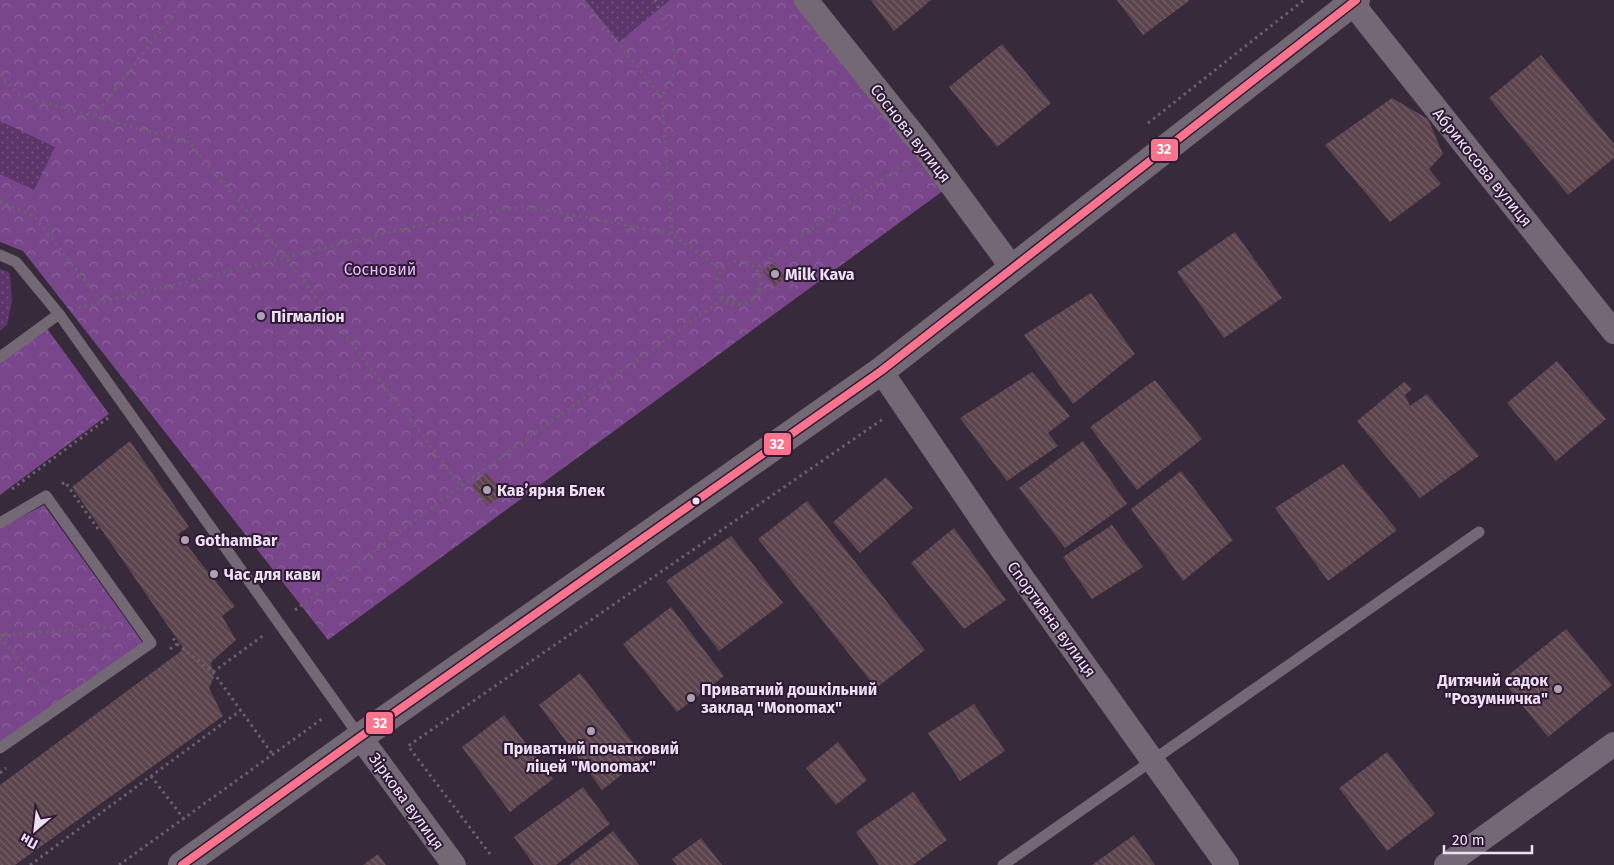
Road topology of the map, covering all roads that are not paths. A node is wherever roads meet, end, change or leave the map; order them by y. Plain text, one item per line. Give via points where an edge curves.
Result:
1 (806, 0) edge
2 (1354, 1) edge
3 (0, 255) edge
4 (1013, 269) junction
5 (59, 314) junction
6 (1614, 332) edge
7 (0, 357) edge
8 (881, 371) junction
9 (0, 524) edge
10 (1479, 532) dead end
11 (360, 737) junction
12 (1614, 744) edge
13 (0, 748) edge
14 (1154, 760) junction
15 (182, 865) edge
16 (454, 865) edge
17 (1003, 865) edge
18 (1227, 865) edge
19 (1446, 865) edge

1 - 4 street, Соснова вулиця via 925,149
2 - 4 street
2 - 6 street, Абрикосова вулиця
3 - 5 lane via 16,262
4 - 8 street
5 - 7 lane
5 - 11 lane
8 - 11 street
8 - 14 street, Спортивна вулиця via 1000,548
9 - 13 lane via 46,496 151,643
10 - 14 lane
11 - 15 street
11 - 16 street, Зіркова вулиця
12 - 19 street
14 - 17 lane
14 - 18 street, Спортивна вулиця

